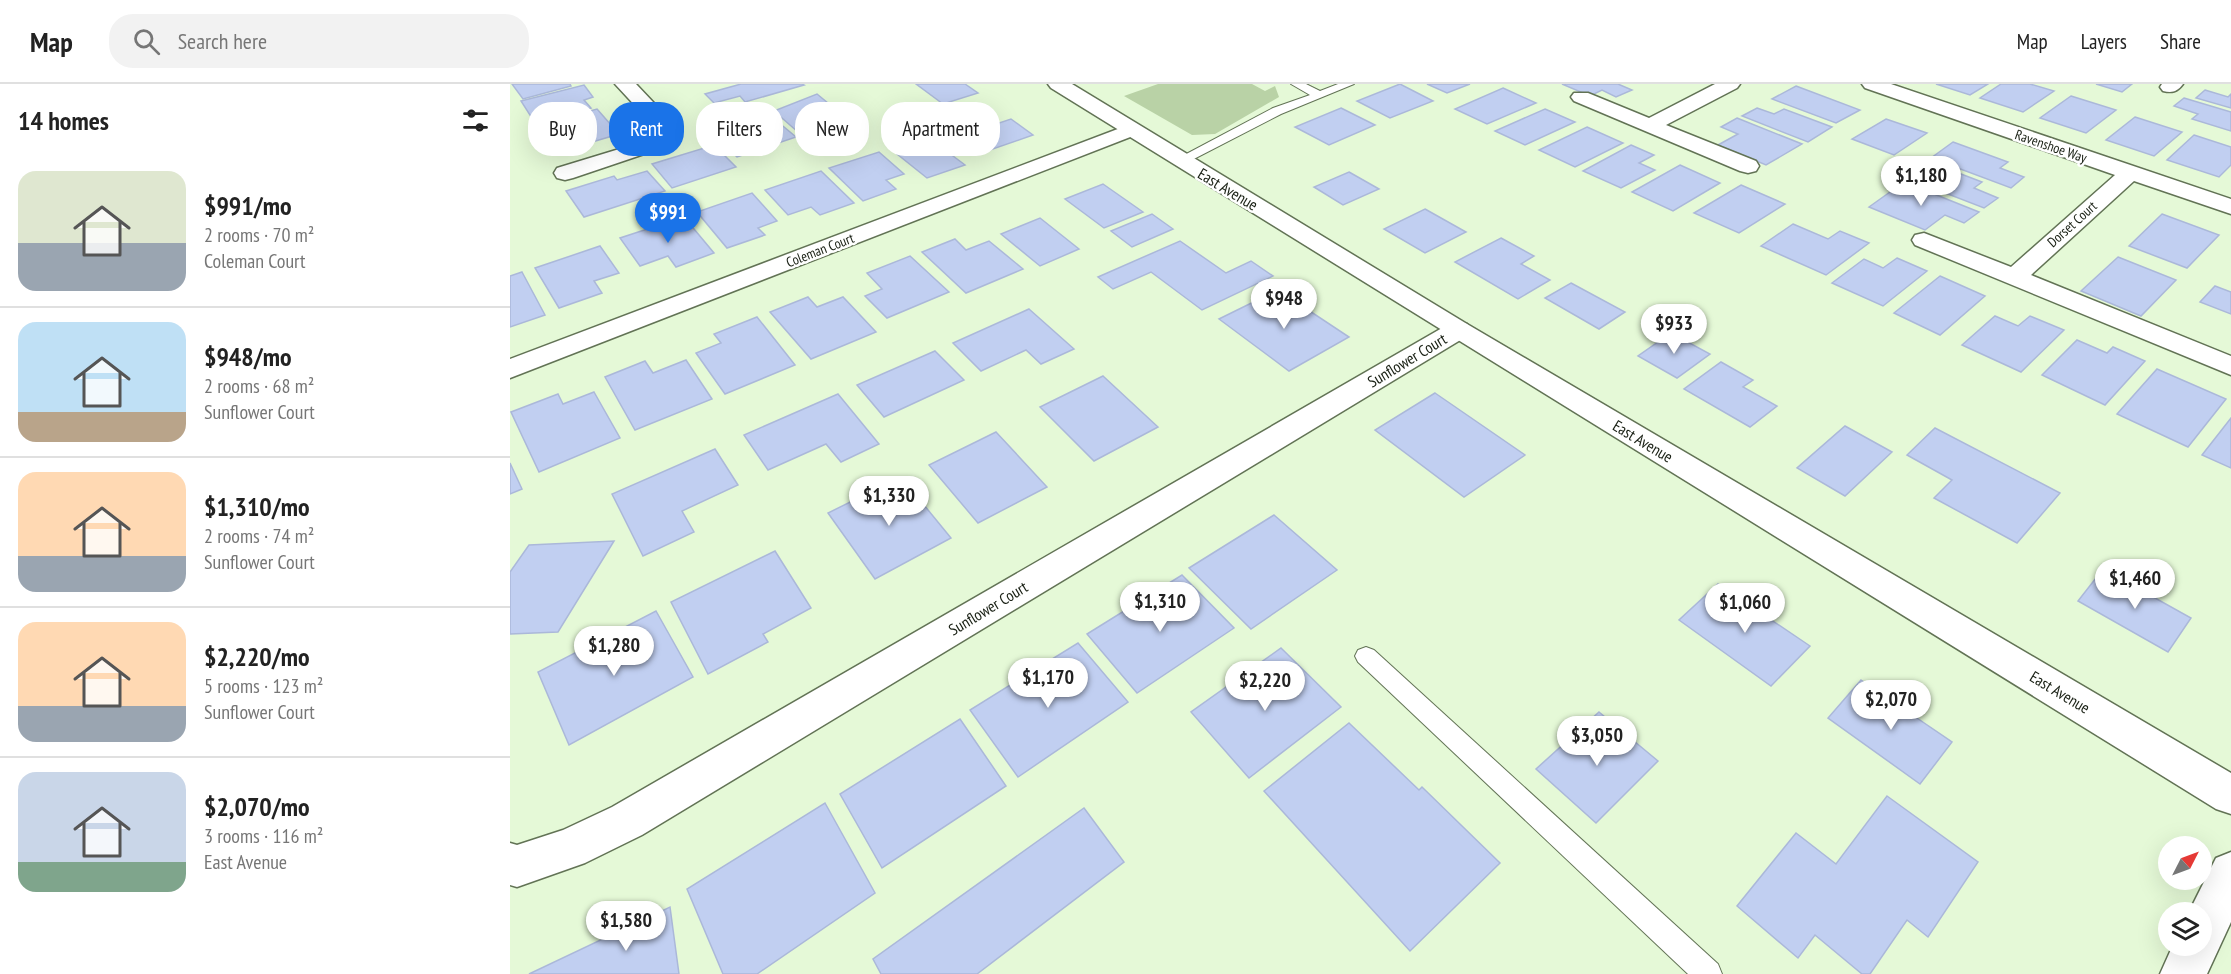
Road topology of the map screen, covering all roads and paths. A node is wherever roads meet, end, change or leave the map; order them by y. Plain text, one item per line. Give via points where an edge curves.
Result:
1 (625, 84) edge
2 (1058, 84) edge
3 (1297, 84) edge
4 (1348, 84) edge
5 (1730, 84) edge
6 (1872, 84) edge
7 (1320, 95) junction
8 (1581, 97) dead end
9 (1650, 125) junction
10 (1131, 130) junction
11 (1180, 160) junction
12 (1748, 166) dead end
13 (565, 173) dead end
14 (2130, 173) junction
15 (2231, 207) edge
16 (1924, 240) dead end
17 (2015, 276) junction
18 (1458, 330) junction
19 (2231, 366) edge
20 (510, 369) edge
21 (1366, 656) dead end
22 (2231, 795) edge
23 (510, 864) edge
24 (2231, 873) edge
25 (2212, 914) edge
26 (2192, 956) edge
27 (1708, 974) edge
28 (2183, 974) edge

1 - 13 street via 663,124 663,131 646,147
2 - 10 street, East Avenue
3 - 7 lane
4 - 7 lane
5 - 9 street
6 - 14 street, Ravenshoe Way
7 - 11 lane via 1277,111
8 - 9 street
9 - 12 street
10 - 11 street, East Avenue
10 - 20 street, Coleman Court
11 - 18 street, East Avenue
14 - 15 street, Ravenshoe Way
14 - 17 street, Dorset Court
16 - 17 street
17 - 19 street
18 - 22 street, East Avenue
18 - 23 street, Sunflower Court via 627,821 570,848 517,866
21 - 27 lane
24 - 25 street
26 - 28 street

